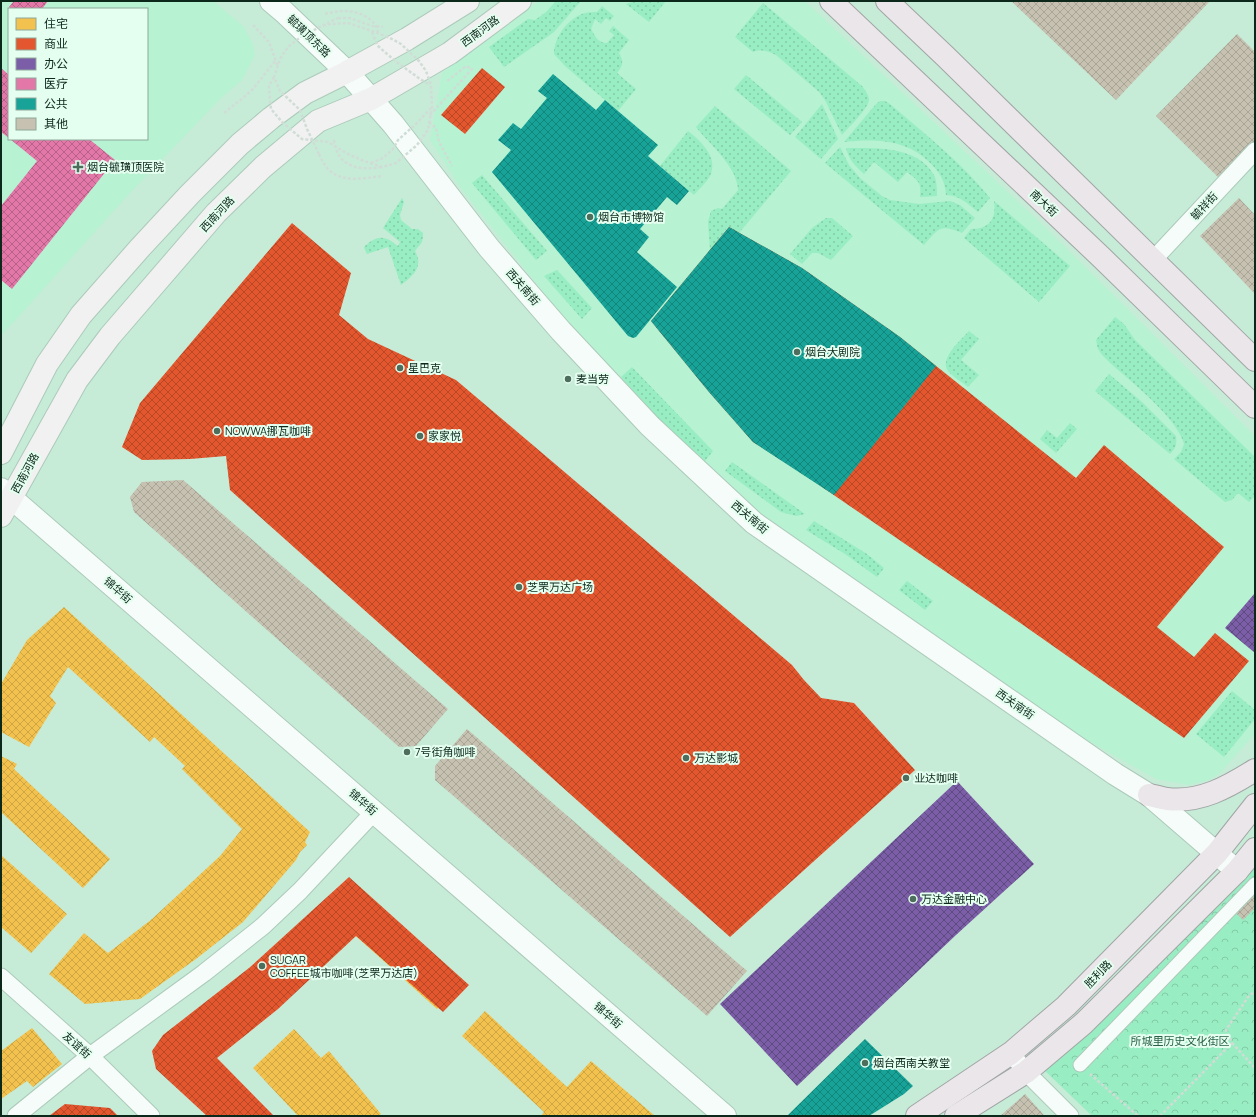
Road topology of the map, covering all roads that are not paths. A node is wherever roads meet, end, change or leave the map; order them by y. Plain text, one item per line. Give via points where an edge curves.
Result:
1 (271, 1) edge
2 (468, 1) edge
3 (520, 1) edge
4 (831, 1) edge
5 (887, 1) edge
6 (347, 72) junction
7 (371, 99) junction
8 (1255, 151) edge
9 (1153, 260) junction
10 (1255, 360) edge
11 (1255, 407) edge
12 (1, 453) edge
13 (6, 493) edge
14 (1, 516) edge
15 (1255, 770) edge
16 (1148, 795) junction
17 (1255, 805) edge
18 (374, 812) junction
19 (1255, 849) edge
20 (1217, 853) junction
21 (1237, 871) junction
22 (1254, 887) edge
23 (1, 977) edge
24 (1011, 1053) junction
25 (90, 1056) junction
26 (1080, 1065) road end
27 (1026, 1072) junction
28 (16, 1116) edge
29 (151, 1116) edge
30 (725, 1116) edge
31 (917, 1116) edge
32 (956, 1116) edge
33 (1070, 1116) edge

1 - 6 street, 毓璜顶东路
2 - 6 main road
3 - 7 main road, 西南河路 via 450,52
4 - 11 main road, 南大街
5 - 9 main road
6 - 7 street, 西关南街
6 - 12 main road via 305,93 240,144 139,249 81,315 47,364
7 - 13 main road, 西南河路 via 318,121 263,167 216,213 110,336 77,380
7 - 16 street, 西关南街 via 489,248 561,331 650,426 754,523
8 - 9 street, 毓祥街
9 - 10 main road
13 - 14 main road, 西南河路
13 - 18 street, 锦华街
15 - 16 main road via 1200,798 1184,800
16 - 20 street, 西关南街
17 - 20 main road, 胜利路
18 - 25 street via 300,891 262,926 204,973
18 - 30 street, 锦华街
19 - 21 main road
20 - 21 street, 西关南街
20 - 24 main road, 胜利路 via 1066,1006
21 - 22 street
21 - 27 main road via 1084,1023
22 - 26 street
23 - 25 street, 友谊街
24 - 27 street
24 - 31 main road, 胜利路
25 - 28 street
25 - 29 street, 友谊街
27 - 32 main road
27 - 33 street

